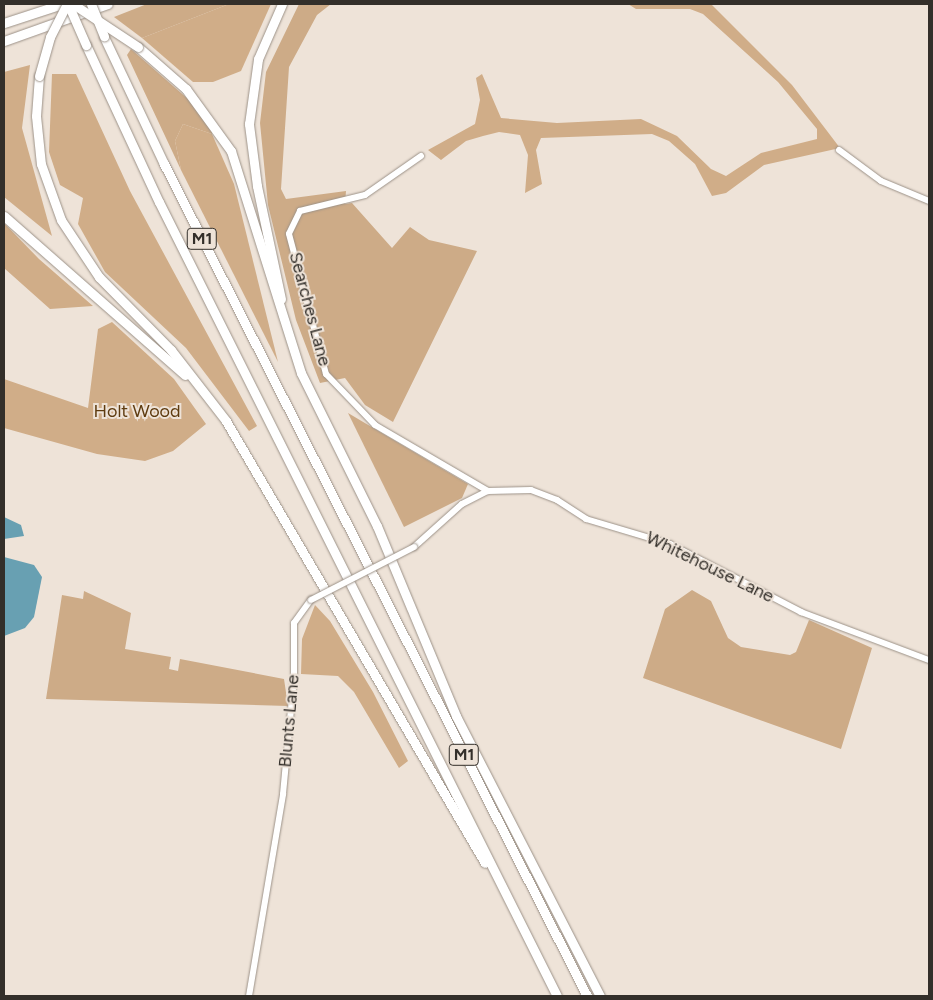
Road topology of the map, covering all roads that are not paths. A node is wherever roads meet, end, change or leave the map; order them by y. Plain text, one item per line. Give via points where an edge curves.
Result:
1 (62, 4) edge
2 (68, 4) edge
3 (73, 4) edge
4 (91, 4) edge
5 (108, 4) edge
6 (282, 4) edge
7 (4, 23) edge
8 (4, 41) edge
9 (839, 150) dead end
10 (421, 156) dead end
11 (929, 201) edge
12 (4, 216) edge
13 (287, 334) junction
14 (211, 400) junction
15 (488, 491) junction
16 (441, 525) joint
17 (929, 660) edge
18 (536, 955) junction
19 (249, 996) edge
20 (557, 996) edge
21 (587, 996) edge
22 (600, 996) edge

1 - 7 highway
2 - 14 highway, bridge via 50,37 39,76 36,116 41,164 61,220 99,277 171,350
2 - 18 highway, M1, bridge via 159,202
3 - 13 highway, bridge via 138,47 191,95 231,151
4 - 21 highway, M1, bridge via 164,164
5 - 8 highway
6 - 13 highway via 258,59 249,124
9 - 11 street via 881,180
10 - 15 street, Searches Lane via 365,195 300,212 290,234 326,374 375,425
12 - 14 highway
13 - 22 highway via 301,373 377,526 456,716
14 - 18 highway via 388,692
15 - 16 street, Whitehouse Lane via 462,504
15 - 17 street, Whitehouse Lane via 531,490 557,500 586,519 670,544 801,612
16 - 19 street, Blunts Lane, bridge via 414,547 311,600 294,623 294,677 283,794
18 - 20 highway, M1

